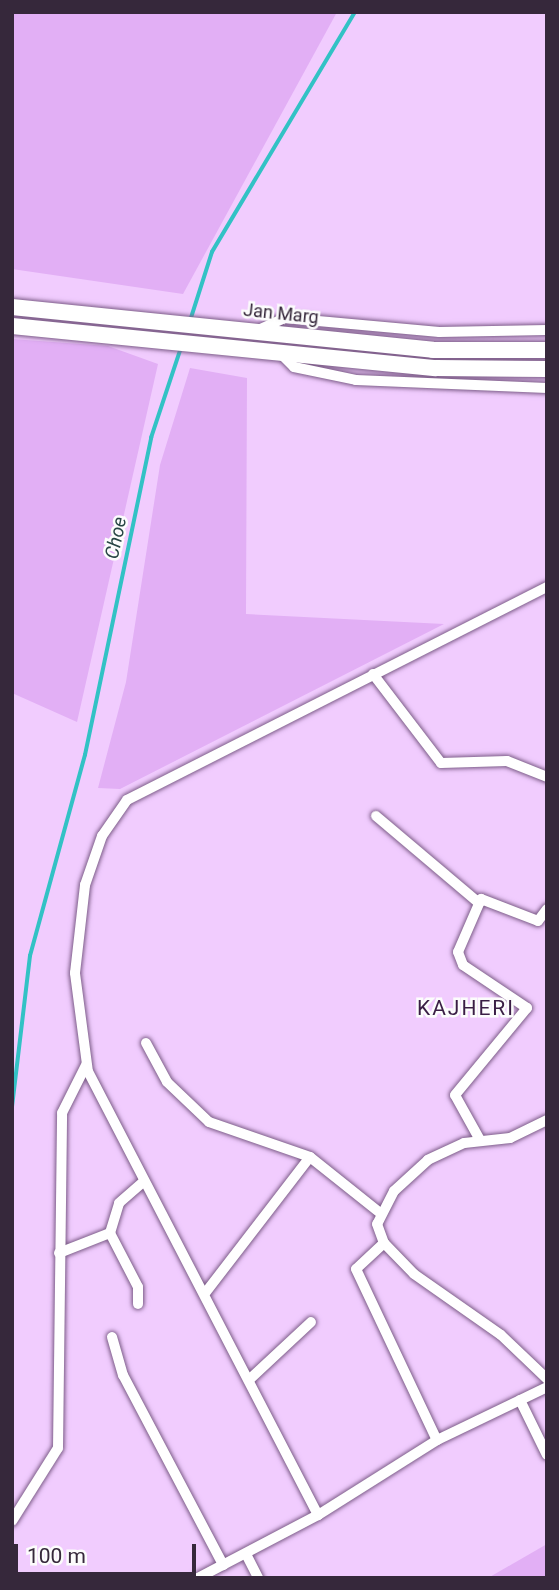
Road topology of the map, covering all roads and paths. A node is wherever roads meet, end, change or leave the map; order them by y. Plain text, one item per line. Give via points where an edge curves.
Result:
1 (12, 307) edge
2 (12, 326) edge
3 (150, 327) junction
4 (257, 330) junction
5 (547, 330) edge
6 (226, 335) junction
7 (275, 348) junction
8 (547, 350) edge
9 (547, 369) edge
10 (547, 388) edge
11 (547, 587) edge
12 (373, 674) junction
13 (547, 777) edge
14 (376, 816) dead end
15 (479, 903) junction
16 (547, 909) edge
17 (146, 1043) dead end
18 (86, 1065) junction
19 (546, 1123) edge
20 (480, 1140) junction
21 (310, 1157) junction
22 (142, 1183) junction
23 (379, 1212) junction
24 (110, 1233) junction
25 (384, 1243) junction
26 (59, 1253) junction
27 (206, 1292) junction
28 (138, 1304) dead end
29 (311, 1322) dead end
30 (112, 1337) dead end
31 (251, 1378) junction
32 (547, 1379) edge
33 (547, 1387) edge
34 (520, 1400) junction
35 (437, 1440) junction
36 (547, 1455) edge
37 (318, 1515) junction
38 (12, 1521) edge
39 (246, 1553) junction
40 (223, 1565) junction
41 (198, 1578) edge
42 (258, 1578) edge

1 - 3 main road, Jan Marg
2 - 3 main road, Jan Marg
3 - 6 main road, Jan Marg
4 - 5 street via 285,318 439,332
4 - 6 main road, Jan Marg
4 - 8 main road, Jan Marg via 433,350
6 - 7 main road, Jan Marg
7 - 9 main road, Jan Marg via 436,368
7 - 10 street via 294,367 356,380
11 - 12 street
12 - 13 street via 441,763 507,761
12 - 18 street via 118,808 102,835 78,918 75,1000
14 - 15 street
15 - 16 street via 489,897 538,921
15 - 20 street via 460,959 527,1008 455,1096
17 - 21 street via 167,1082 209,1122
18 - 22 street
18 - 26 street via 62,1113
19 - 20 street via 510,1138
20 - 23 street via 428,1160
21 - 23 street
21 - 27 street
22 - 24 street via 119,1203
22 - 27 street
23 - 25 street
24 - 26 street
24 - 28 street via 138,1287
25 - 32 street
25 - 35 street via 356,1269
26 - 38 street via 58,1448
27 - 31 street
29 - 31 street
30 - 40 street via 123,1374
31 - 37 street
33 - 34 street
34 - 35 street
34 - 36 street
35 - 37 street
37 - 39 street
39 - 40 street
39 - 42 street
40 - 41 street

